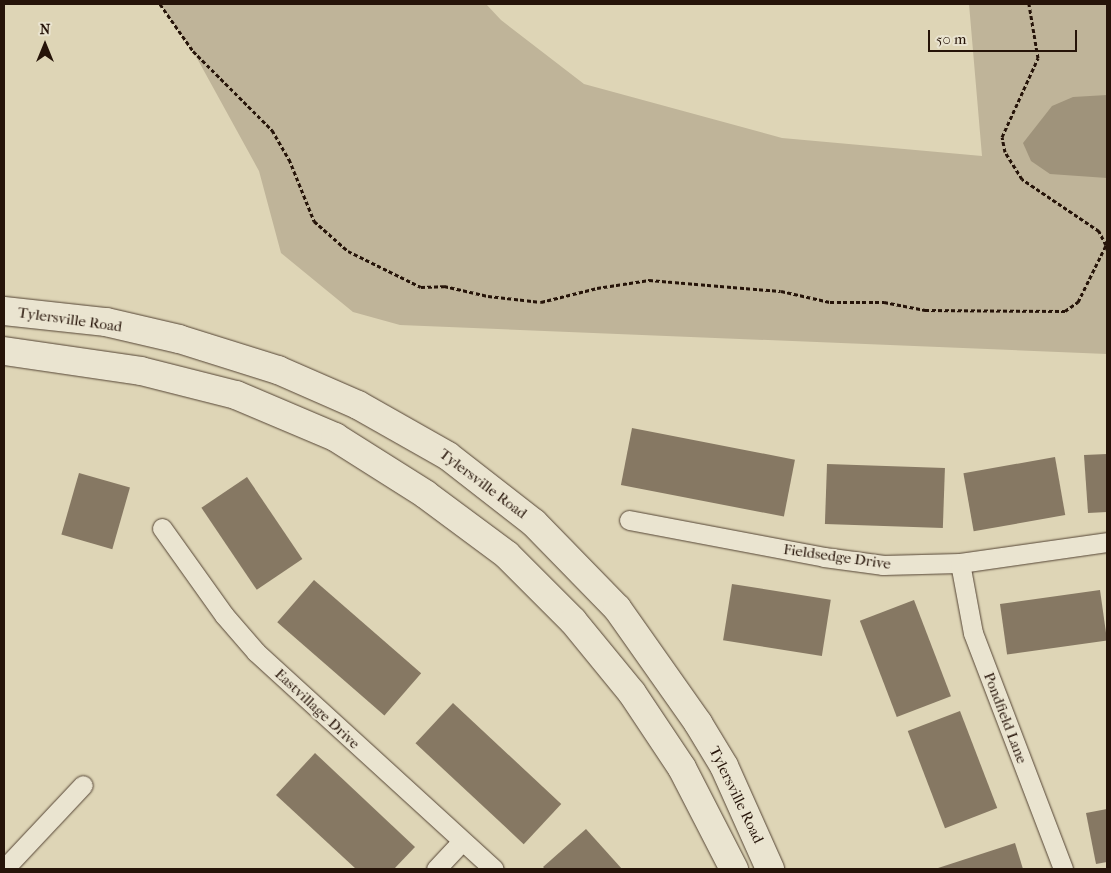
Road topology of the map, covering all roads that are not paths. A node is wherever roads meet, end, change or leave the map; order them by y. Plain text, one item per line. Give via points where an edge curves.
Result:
1 (4, 311) edge
2 (4, 351) edge
3 (628, 520) dead end
4 (162, 528) dead end
5 (1107, 542) edge
6 (960, 563) junction
7 (83, 785) dead end
8 (462, 841) junction
9 (4, 869) edge
10 (436, 869) edge
11 (494, 869) edge
12 (734, 869) edge
13 (770, 869) edge
14 (1062, 869) edge

1 - 13 main road, Tylersville Road via 106,322 278,370 358,405 448,456 534,523 617,608 698,723 724,766
2 - 12 main road via 141,371 236,395 335,437 425,494 507,555 573,621 626,686 687,776
3 - 6 street, Fieldsedge Drive via 873,564
4 - 8 street, Eastvillage Drive via 224,615 256,652
5 - 6 street, Fieldsedge Drive
6 - 14 street, Pondfield Lane via 972,633
7 - 9 street
8 - 10 street
8 - 11 street, Eastvillage Drive

